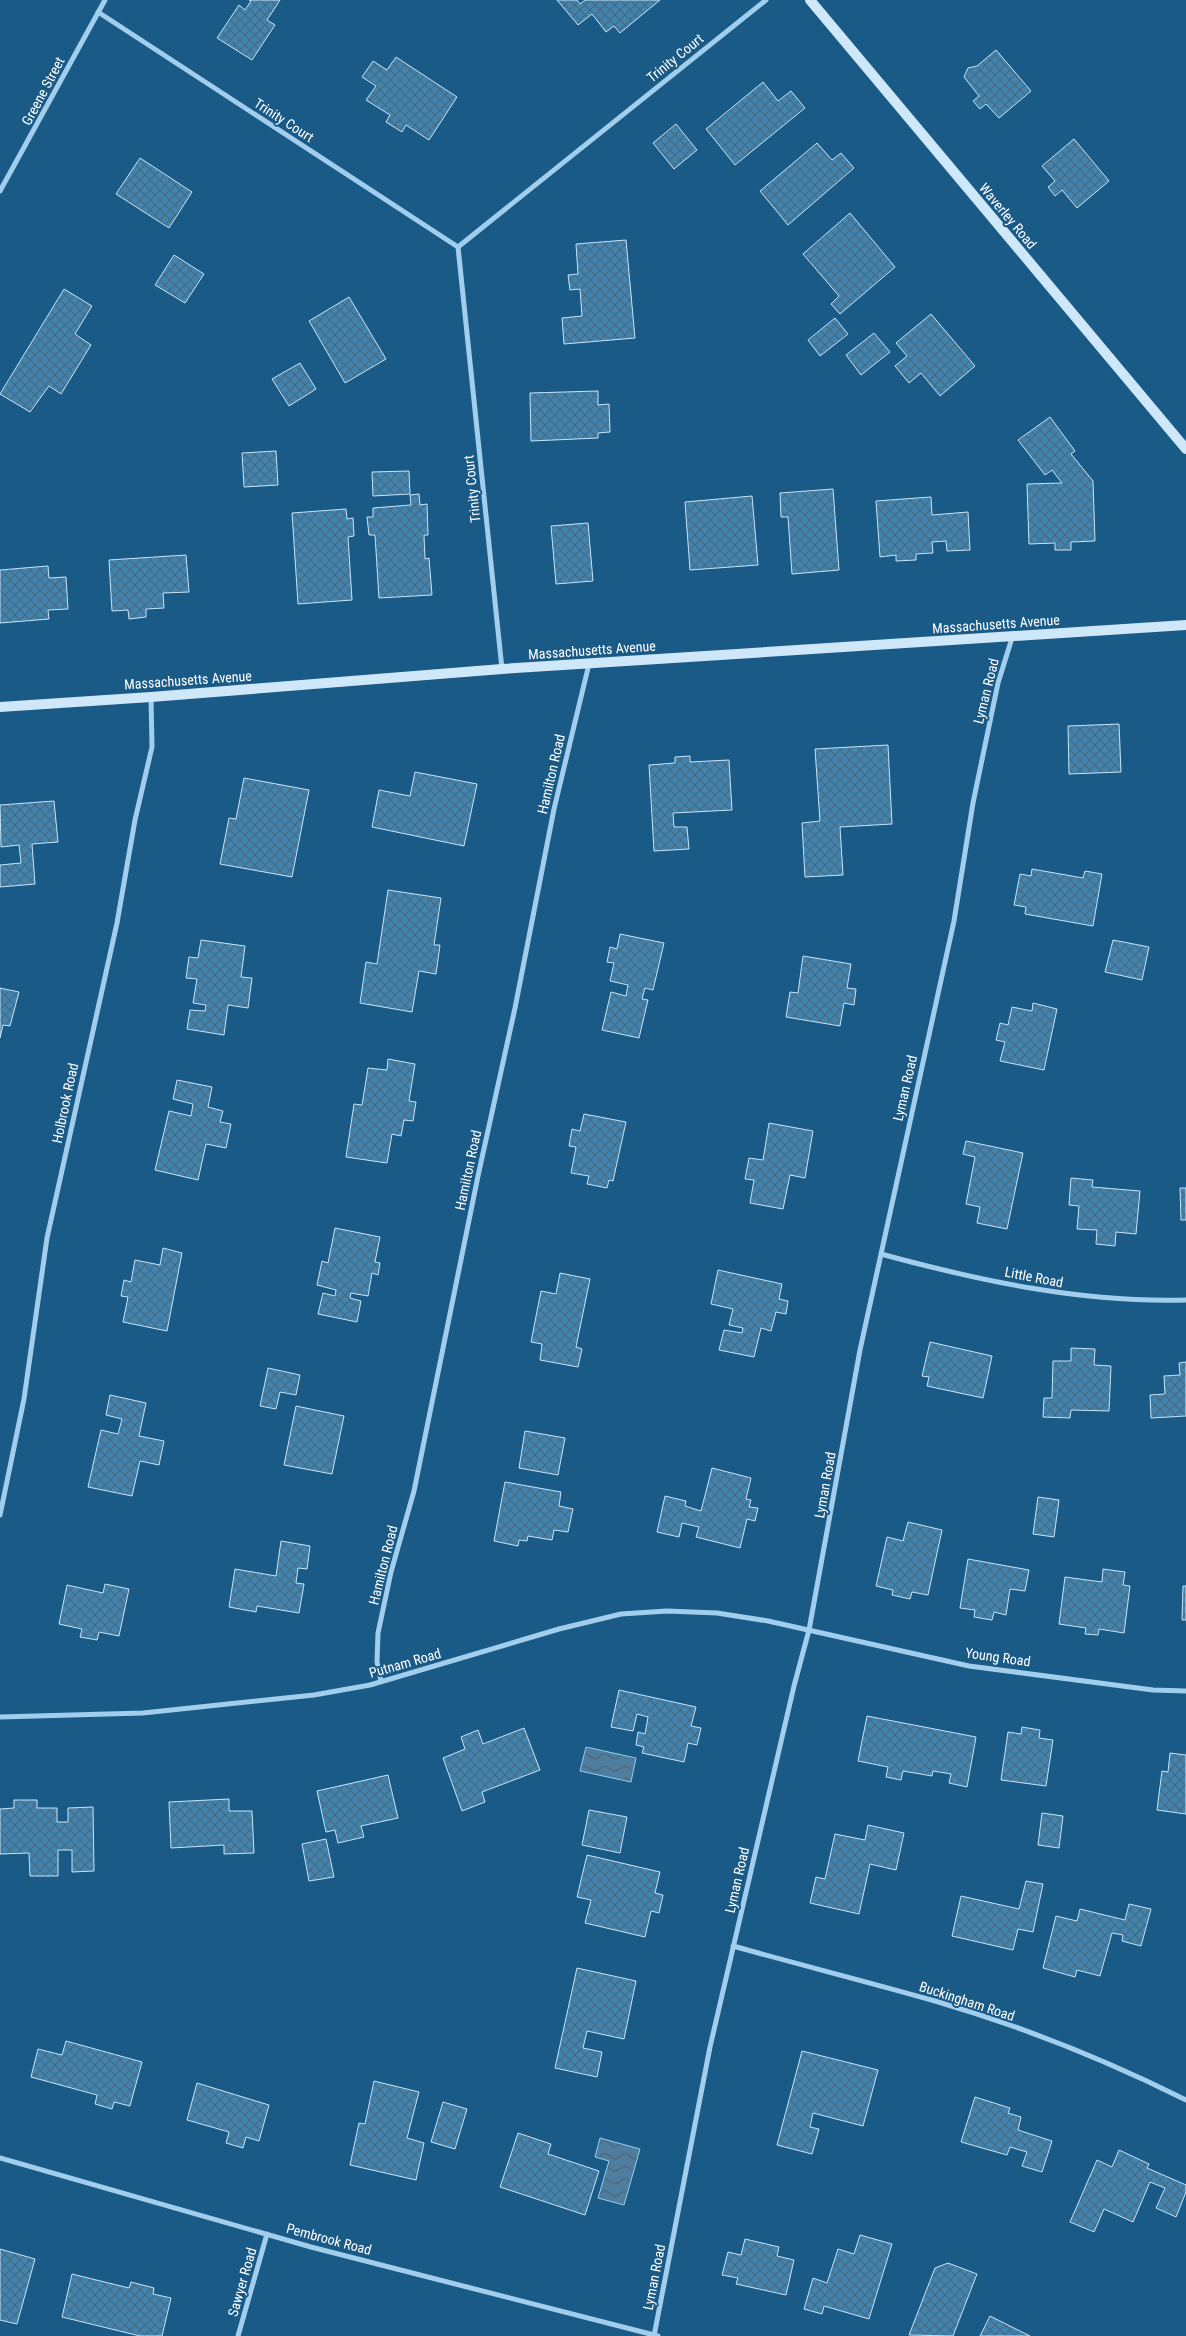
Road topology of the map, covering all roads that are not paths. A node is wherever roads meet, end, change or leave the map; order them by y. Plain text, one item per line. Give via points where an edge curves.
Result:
1 (105, 0) edge
2 (766, 0) edge
3 (810, 0) edge
4 (98, 12) junction
5 (0, 192) edge
6 (458, 247) junction
7 (1186, 448) edge
8 (1186, 625) edge
9 (1012, 638) junction
10 (589, 664) junction
11 (502, 669) junction
12 (151, 697) junction
13 (0, 707) edge
14 (881, 1254) junction
15 (1186, 1300) edge
16 (0, 1515) edge
17 (809, 1630) junction
18 (381, 1680) junction
19 (1186, 1691) edge
20 (0, 1716) edge
21 (733, 1946) junction
22 (1186, 2100) edge
23 (0, 2158) edge
24 (267, 2234) junction
25 (238, 2336) edge
26 (655, 2336) edge

1 - 4 street, Greene Street
2 - 6 street, Trinity Court
3 - 7 main road, Waverley Road
4 - 5 street, Greene Street
4 - 6 street, Trinity Court
6 - 11 street, Trinity Court
8 - 9 main road, Massachusetts Avenue
9 - 10 main road, Massachusetts Avenue
9 - 14 street, Lyman Road via 998,682 973,803 954,921
10 - 11 main road, Massachusetts Avenue
10 - 18 street, Hamilton Road via 554,809 516,1008 414,1491 378,1633 377,1662
11 - 12 main road, Massachusetts Avenue
12 - 13 main road, Massachusetts Avenue
12 - 16 street, Holbrook Road via 152,747 117,923 47,1238 24,1399
14 - 15 street, Little Road via 1068,1295
14 - 17 street, Lyman Road via 860,1350
17 - 18 street, Putnam Road via 717,1613 666,1611 621,1614
17 - 19 street, Young Road via 969,1666 1153,1690
17 - 21 street, Lyman Road
18 - 20 street, Putnam Road via 314,1696 143,1713
21 - 22 street, Buckingham Road via 936,2002 1033,2034
21 - 26 street, Lyman Road via 710,2047
23 - 24 street, Pembrook Road
24 - 25 street, Sawyer Road
24 - 26 street, Pembrook Road

